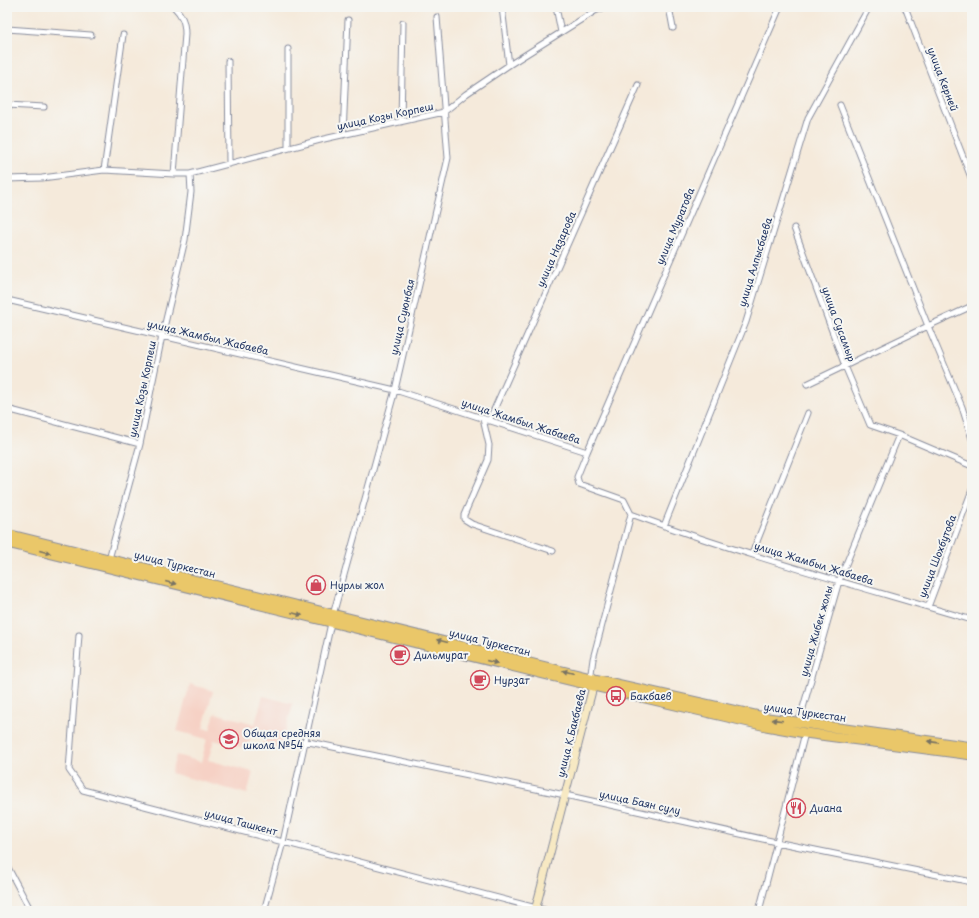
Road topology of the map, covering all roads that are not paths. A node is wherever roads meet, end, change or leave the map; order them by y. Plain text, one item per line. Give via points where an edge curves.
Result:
1 (174, 7) edge
2 (502, 7) edge
3 (556, 7) edge
4 (605, 7) edge
5 (669, 7) edge
6 (780, 7) edge
7 (869, 7) edge
8 (905, 7) edge
9 (437, 17) dead end
10 (348, 20) dead end
11 (403, 23) dead end
12 (673, 28) dead end
13 (7, 29) edge
14 (561, 32) junction
15 (123, 34) dead end
16 (91, 35) dead end
17 (288, 49) dead end
18 (228, 61) dead end
19 (509, 65) junction
20 (638, 85) dead end
21 (7, 105) edge
22 (840, 105) dead end
23 (44, 107) dead end
24 (444, 112) junction
25 (401, 122) junction
26 (343, 135) junction
27 (288, 148) junction
28 (229, 164) junction
29 (104, 170) junction
30 (174, 174) junction
31 (190, 174) junction
32 (7, 179) edge
33 (972, 180) edge
34 (794, 228) dead end
35 (7, 300) edge
36 (972, 306) edge
37 (928, 326) junction
38 (162, 336) junction
39 (845, 366) junction
40 (807, 384) dead end
41 (395, 390) junction
42 (7, 409) edge
43 (808, 413) dead end
44 (483, 419) junction
45 (490, 421) junction
46 (899, 435) junction
47 (972, 439) edge
48 (140, 444) junction
49 (587, 452) junction
50 (972, 466) edge
51 (972, 490) edge
52 (631, 514) junction
53 (664, 526) junction
54 (7, 534) edge
55 (7, 543) edge
56 (553, 551) dead end
57 (752, 554) junction
58 (109, 559) junction
59 (839, 581) junction
60 (928, 607) junction
61 (332, 619) junction
62 (972, 620) edge
63 (79, 635) dead end
64 (594, 682) junction
65 (799, 722) junction
66 (805, 733) junction
67 (304, 741) junction
68 (972, 747) edge
69 (972, 755) edge
70 (565, 795) junction
71 (283, 842) junction
72 (776, 842) junction
73 (7, 867) edge
74 (972, 882) edge
75 (536, 910) edge
76 (31, 911) edge
77 (264, 911) edge
78 (548, 911) edge
79 (759, 911) edge

1 - 30 street via 185,22
2 - 19 street
3 - 14 street
4 - 14 street, улица Козы Корпеш
5 - 12 street
6 - 49 street, улица Муратова
7 - 53 street, улица Алпысбаева via 808,118 746,322
8 - 33 street, улица Керней
9 - 24 street, улица Суюнбая
10 - 26 street
11 - 25 street
13 - 16 street
14 - 19 street, улица Козы Корпеш
15 - 29 street
17 - 27 street
18 - 28 street
19 - 24 street, улица Козы Корпеш
20 - 45 street, улица Назарова
21 - 23 street
22 - 37 street
24 - 25 street, улица Козы Корпеш
24 - 41 street, улица Суюнбая via 448,158
25 - 26 street, улица Козы Корпеш
26 - 27 street, улица Козы Корпеш
27 - 28 street, улица Козы Корпеш
28 - 31 street, улица Козы Корпеш
29 - 30 street, улица Козы Корпеш
29 - 32 street, улица Козы Корпеш via 42,178
30 - 31 street, улица Козы Корпеш
31 - 38 street, улица Козы Корпеш via 191,192 185,240
34 - 39 street, улица Сусамыр
35 - 38 street, улица Жамбыл Жабаева
36 - 37 street
37 - 39 street
37 - 47 street via 962,407
38 - 41 street, улица Жамбыл Жабаева
38 - 48 street, улица Козы Корпеш
39 - 40 street
39 - 46 street, улица Сусамыр via 870,425
41 - 44 street, улица Жамбыл Жабаева
41 - 61 street, улица Суюнбая
42 - 48 street
43 - 57 street
44 - 45 street, улица Жамбыл Жабаева
44 - 56 street via 489,445 488,460 464,519
45 - 49 street, улица Жамбыл Жабаева
46 - 50 street
46 - 59 street, улица Жибек жолы
48 - 58 street, улица Козы Корпеш
49 - 52 street, улица Жамбыл Жабаева via 576,477 579,484 624,500
51 - 60 street, улица Шохбутова
52 - 53 street, улица Жамбыл Жабаева
52 - 64 street, улица К.Бакбаева via 593,659 591,673
53 - 57 street, улица Жамбыл Жабаева
54 - 58 highway, улица Туркестан
55 -> 61 highway, улица Туркестан
57 - 59 street, улица Жамбыл Жабаева
58 - 61 highway, улица Туркестан
59 - 60 street, улица Жамбыл Жабаева
59 - 65 street, улица Жибек жолы
60 - 62 street, улица Жамбыл Жабаева
61 - 64 highway, улица Туркестан
61 - 67 street, улица Суюнбая
63 - 71 street, улица Ташкент via 69,770 83,790
65 -> 64 highway, улица Туркестан via 768,718
64 - 66 highway, улица Туркестан via 766,726
64 - 70 street, улица К.Бакбаева
68 -> 65 highway, улица Туркестан
66 - 69 highway, улица Туркестан
66 - 72 street
67 - 70 street, улица Баян сулу
67 - 71 street, улица Суюнбая
70 - 72 street, улица Баян сулу
70 - 75 street, улица К.Бакбаева
71 - 75 street, улица Ташкент
71 - 77 street, улица Суюнбая
72 - 74 street, улица Баян сулу
72 - 79 street
73 - 76 street
75 - 78 street, улица Ташкент

